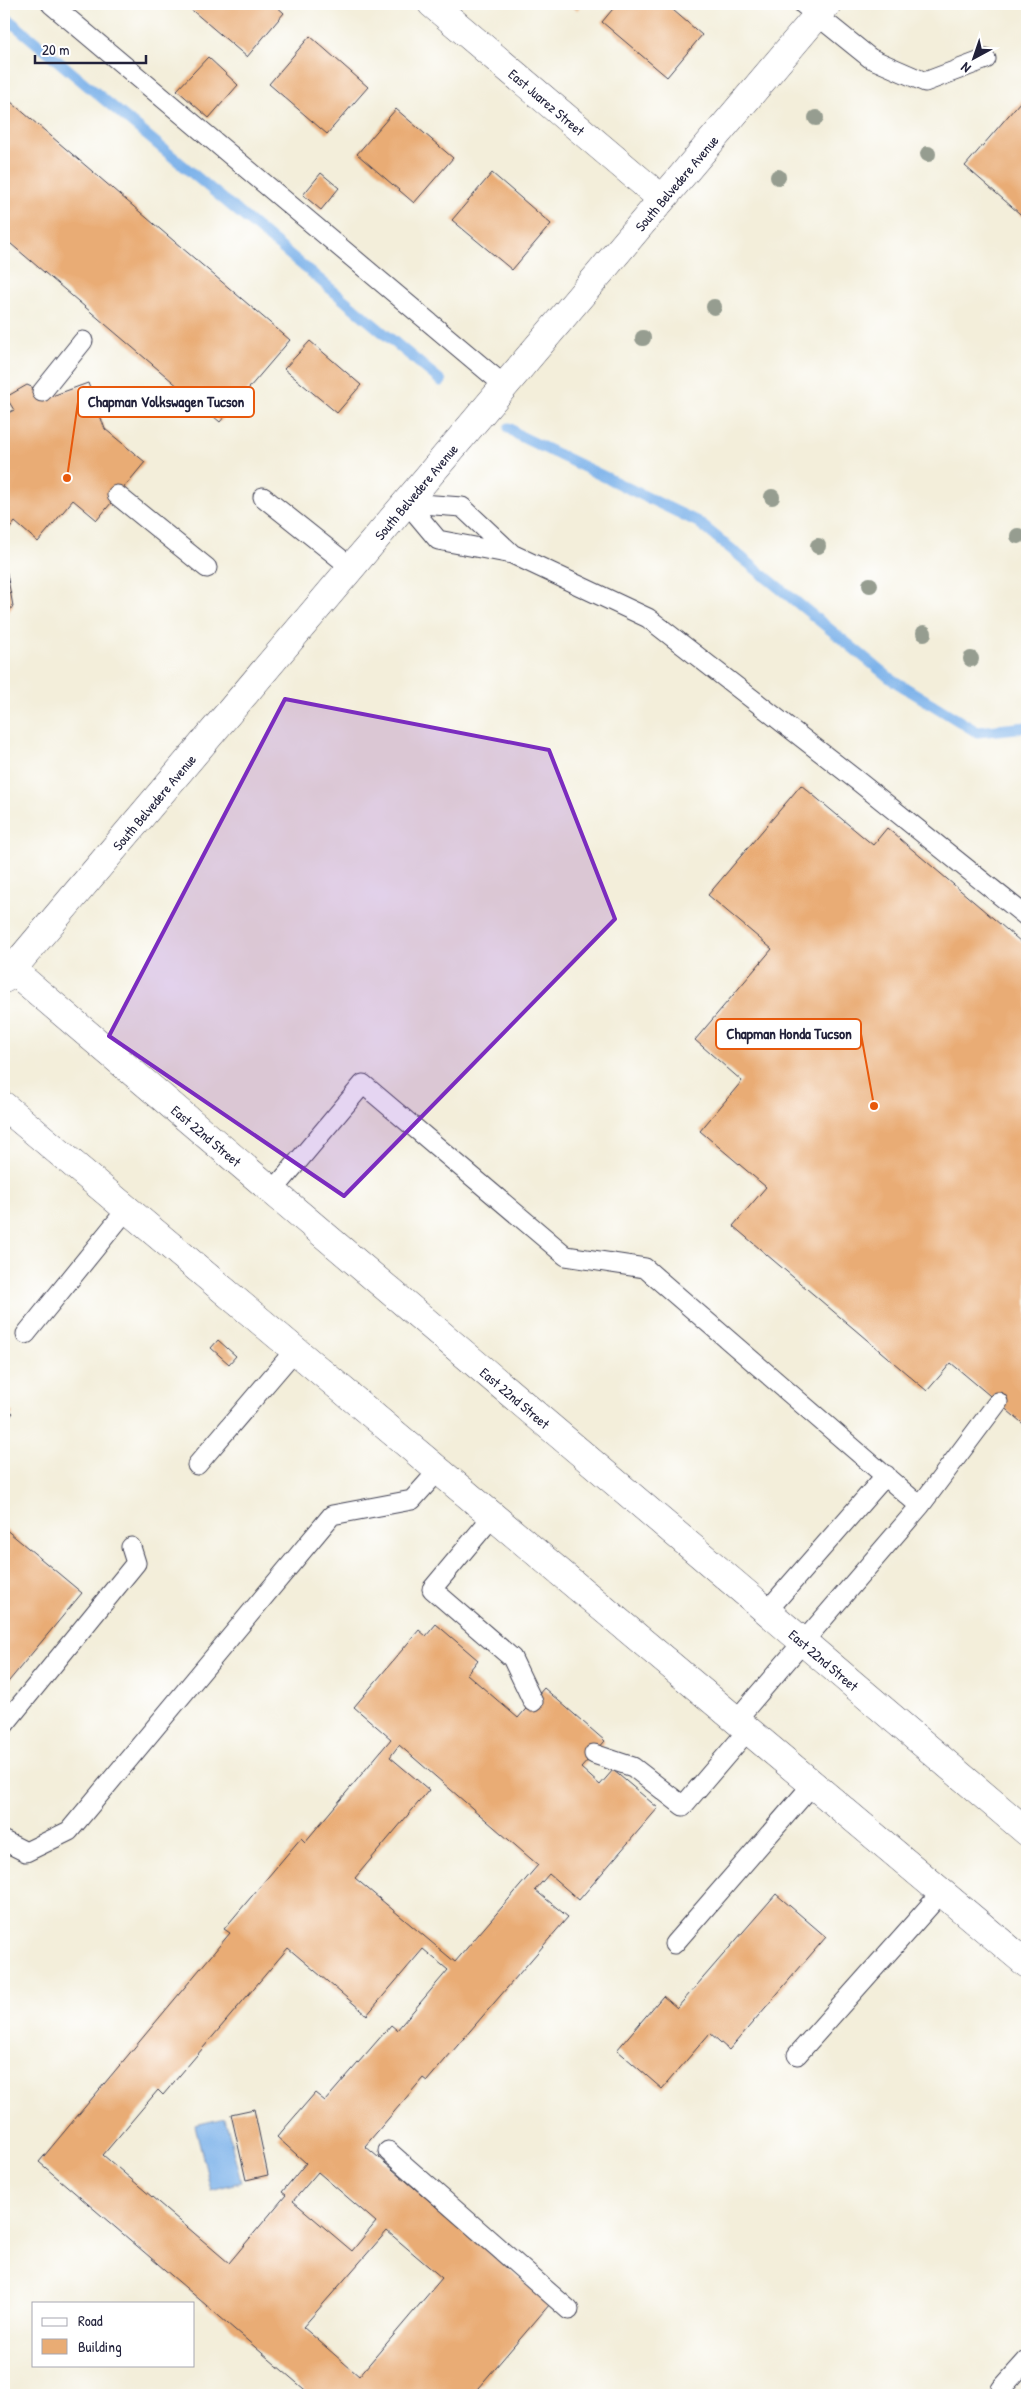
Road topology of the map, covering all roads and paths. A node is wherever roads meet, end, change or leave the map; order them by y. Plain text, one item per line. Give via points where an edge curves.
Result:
1 (51, 4) edge
2 (432, 4) edge
3 (816, 8) edge
4 (986, 59) dead end
5 (662, 200) junction
6 (83, 341) dead end
7 (504, 386) junction
8 (42, 392) dead end
9 (117, 495) dead end
10 (263, 497) dead end
11 (407, 503) junction
12 (512, 554) junction
13 (207, 568) dead end
14 (352, 568) junction
15 (1027, 918) edge
16 (6, 971) edge
17 (4, 1106) edge
18 (273, 1192) junction
19 (127, 1209) junction
20 (26, 1334) dead end
21 (295, 1350) junction
22 (998, 1402) dead end
23 (197, 1465) dead end
24 (438, 1470) junction
25 (886, 1475) junction
26 (920, 1506) junction
27 (493, 1516) junction
28 (130, 1547) dead end
29 (767, 1611) junction
30 (803, 1642) junction
31 (533, 1702) dead end
32 (743, 1724) junction
33 (4, 1725) edge
34 (594, 1754) dead end
35 (813, 1784) junction
36 (1027, 1832) edge
37 (4, 1841) edge
38 (942, 1892) junction
39 (674, 1944) dead end
40 (1027, 1964) edge
41 (797, 2055) dead end
42 (388, 2151) dead end
43 (569, 2310) dead end
44 (1027, 2360) edge
45 (1001, 2389) dead end

1 - 7 lane
2 - 5 main road, East Juarez Street
3 - 4 lane via 870,58 925,82
3 - 5 main road, South Belvedere Avenue
5 - 7 main road, South Belvedere Avenue
6 - 8 lane
7 - 11 main road, South Belvedere Avenue
9 - 13 lane
10 - 14 lane
11 - 12 lane via 438,540
11 - 12 lane via 462,507
11 - 14 main road, South Belvedere Avenue
12 - 15 lane via 648,618
14 - 16 main road, South Belvedere Avenue
16 - 18 main road, East 22nd Street
17 - 19 main road
18 - 25 lane via 363,1084 566,1256 645,1268
18 - 29 main road, East 22nd Street
19 - 20 lane
19 - 21 main road
21 - 23 lane
21 - 24 main road
22 - 26 lane
24 - 27 main road
24 - 37 lane via 412,1500 332,1515 69,1831 26,1852
25 - 26 lane
25 - 29 lane
26 - 30 lane
27 - 31 lane via 432,1589 512,1658
27 - 32 main road
28 - 33 lane via 136,1563
29 - 30 main road, East 22nd Street
30 - 32 lane
30 - 36 main road, East 22nd Street
32 - 34 lane via 683,1806 633,1767
32 - 35 main road
35 - 38 main road
35 - 39 lane
38 - 40 main road
38 - 41 lane
42 - 43 lane
44 - 45 lane

